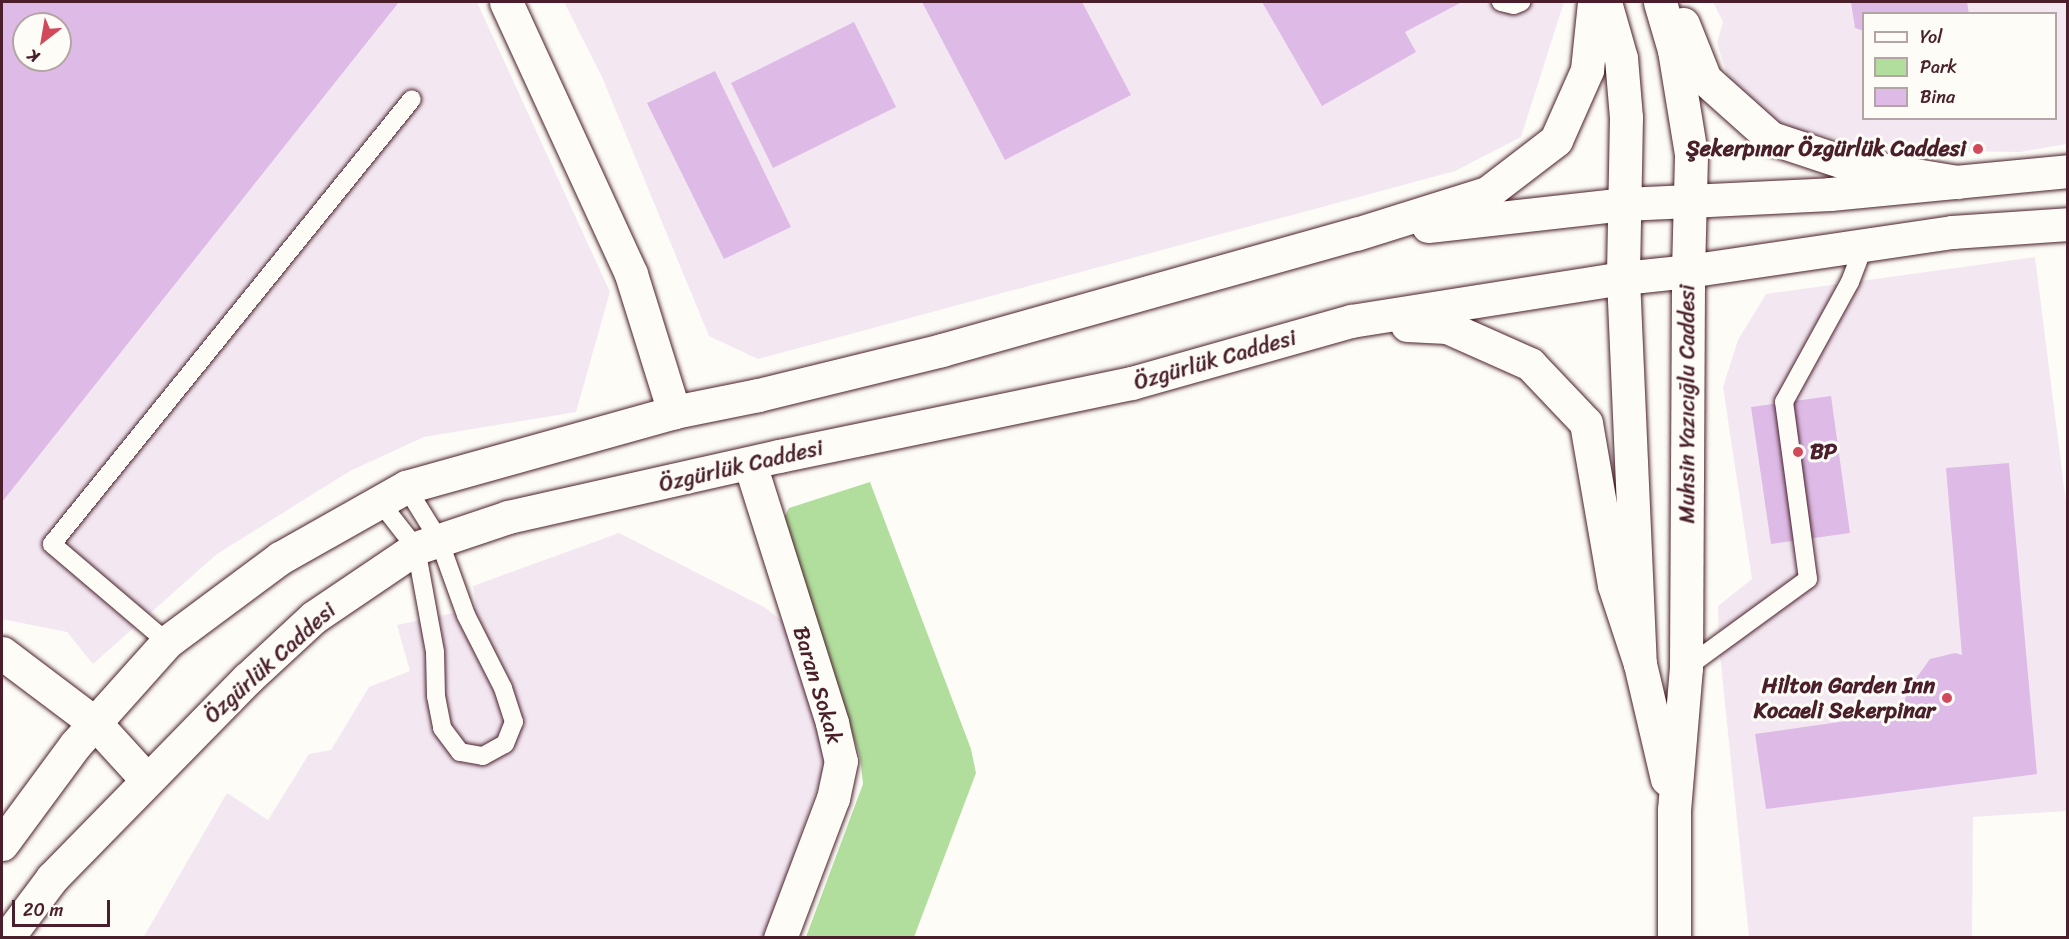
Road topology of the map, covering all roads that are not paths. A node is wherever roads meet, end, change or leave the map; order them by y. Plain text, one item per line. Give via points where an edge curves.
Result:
1 (506, 2) edge
2 (1501, 2) edge
3 (1521, 2) edge
4 (1593, 2) edge
5 (1605, 2) edge
6 (1660, 2) edge
7 (1674, 2) edge
8 (412, 99) dead end
9 (2067, 171) edge
10 (1958, 182) junction
11 (1689, 201) junction
12 (1624, 204) junction
13 (2067, 224) edge
14 (1356, 234) junction
15 (1864, 246) junction
16 (1688, 271) junction
17 (1623, 278) junction
18 (1351, 321) junction
19 (674, 412) junction
20 (750, 464) junction
21 (393, 494) junction
22 (427, 544) junction
23 (167, 642) junction
24 (2, 653) edge
25 (1640, 664) junction
26 (1686, 668) junction
27 (95, 723) junction
28 (147, 780) junction
29 (1674, 810) junction
30 (2, 844) edge
31 (8, 938) edge
32 (780, 938) edge
33 (1674, 938) edge
34 (1695, 938) edge

1 - 19 main road via 631,274
2 - 3 lane
4 - 14 main road via 1587,70 1556,140 1487,193
5 - 12 main road via 1621,58 1626,117
6 - 11 main road, Muhsin Yazıcığlu Caddesi via 1674,50 1691,154
7 - 10 main road via 1705,79 1771,138 1849,164
8 - 23 lane via 52,544
9 - 10 main road
10 - 11 main road
11 - 12 main road
11 - 16 main road, Muhsin Yazıcığlu Caddesi
12 - 14 main road
12 - 17 main road, Muhsin Yazıcığlu Caddesi
13 - 15 main road, Özgürlük Caddesi via 1953,232
14 - 19 main road via 942,350
15 - 16 main road, Özgürlük Caddesi
15 - 26 lane via 1850,282 1784,402 1808,579
16 - 17 main road, Özgürlük Caddesi
16 - 26 main road, Muhsin Yazıcığlu Caddesi
17 - 18 main road, Özgürlük Caddesi
17 - 25 main road, Muhsin Yazıcığlu Caddesi
18 - 20 main road, Özgürlük Caddesi via 1132,383
18 - 25 main road via 1447,327 1530,364 1586,423 1614,585
19 - 21 main road
20 - 22 main road, Özgürlük Caddesi via 508,517
20 - 32 main road, Baran Sokak via 841,761 833,798
21 - 22 lane
21 - 22 lane
21 - 23 main road via 280,558
22 - 22 lane via 436,696 442,728 460,752 483,756 505,744 514,722 503,688
22 - 28 main road, Özgürlük Caddesi via 315,617
23 - 27 main road
24 - 27 main road
25 - 29 main road, Muhsin Yazıcığlu Caddesi
26 - 29 main road, Muhsin Yazıcığlu Caddesi
27 - 28 main road
27 - 30 main road
28 - 31 main road, Özgürlük Caddesi via 52,879
29 - 33 main road
29 - 34 main road, Muhsin Yazıcığlu Caddesi

